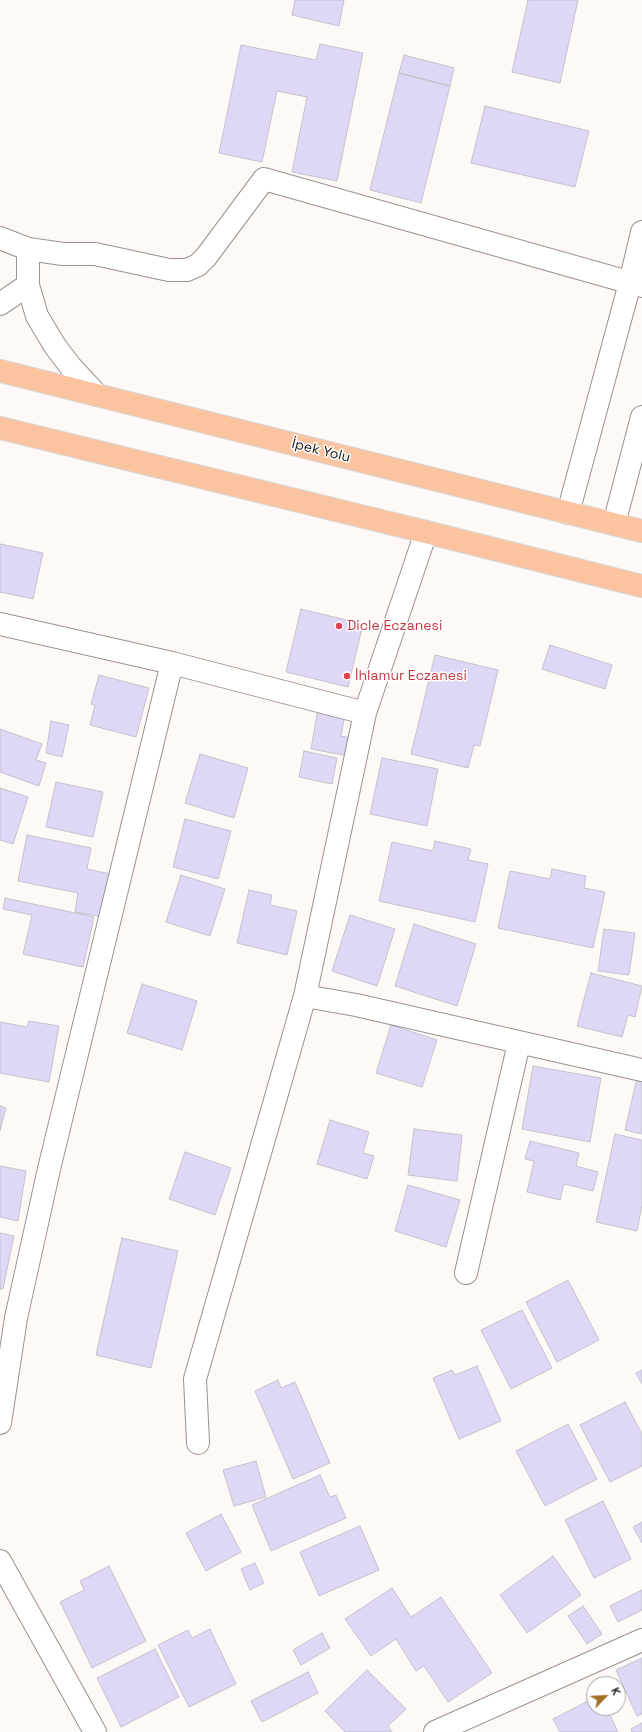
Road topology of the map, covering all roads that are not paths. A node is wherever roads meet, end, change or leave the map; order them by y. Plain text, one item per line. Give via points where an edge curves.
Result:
1 (642, 232) edge
2 (0, 238) edge
3 (28, 250) junction
4 (636, 284) edge
5 (28, 285) junction
6 (0, 304) edge
7 (0, 371) edge
8 (97, 395) junction
9 (642, 417) edge
10 (0, 428) edge
11 (568, 513) junction
12 (614, 524) junction
13 (642, 531) edge
14 (426, 532) junction
15 (642, 586) edge
16 (0, 624) edge
17 (172, 663) junction
18 (365, 713) junction
19 (305, 996) junction
20 (519, 1043) junction
21 (642, 1070) edge
22 (466, 1273) dead end
23 (8, 1317) edge
24 (0, 1423) edge
25 (198, 1443) dead end
26 (0, 1561) edge
27 (642, 1640) edge
28 (95, 1732) edge
29 (435, 1732) edge

1 - 4 street
2 - 3 street
3 - 4 street via 95,254 169,270 187,270 206,258 264,179
3 - 5 street
4 - 11 street
5 - 6 street
5 - 8 street via 38,316 55,346
7 - 8 highway, İpek Yolu
8 - 11 highway, İpek Yolu
9 - 12 street
10 - 14 highway
11 - 12 highway, İpek Yolu
12 - 13 highway, İpek Yolu
14 - 15 highway
14 - 18 street
16 - 17 street
17 - 18 street
17 - 23 street via 51,1161
18 - 19 street
19 - 20 street via 356,1005
19 - 25 street via 195,1379
20 - 21 street
20 - 22 street
23 - 24 street
26 - 28 street
27 - 29 street

